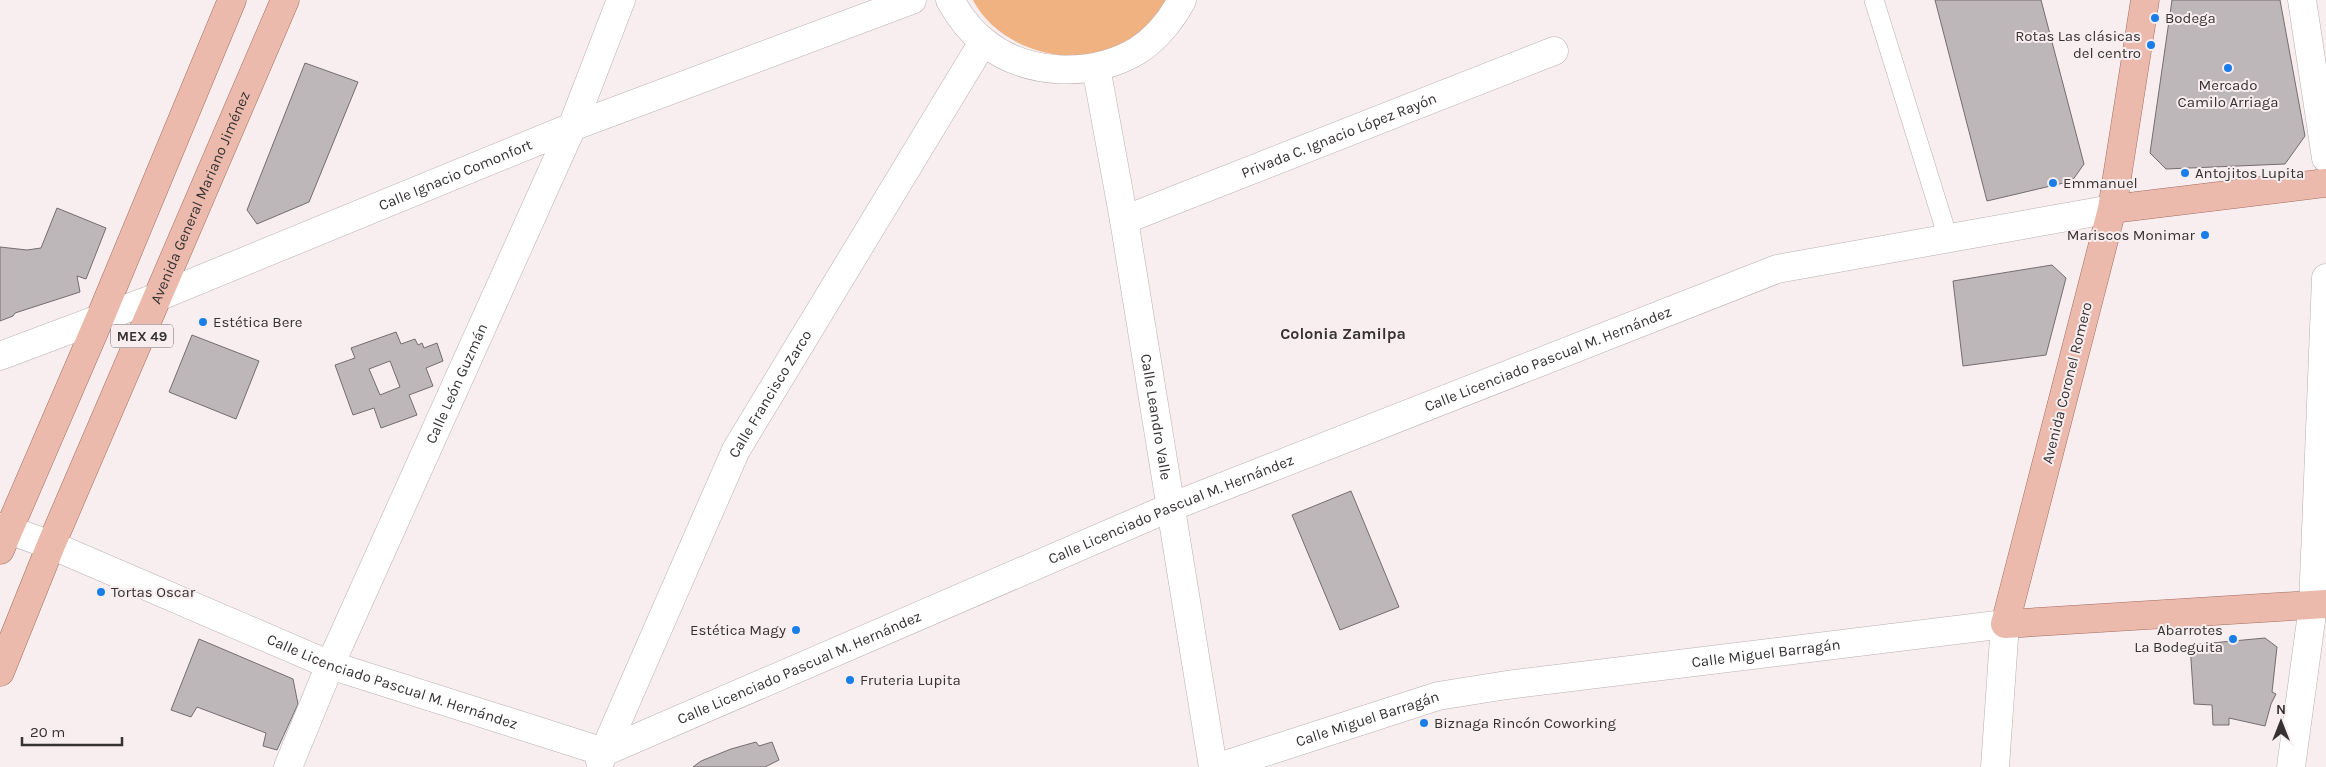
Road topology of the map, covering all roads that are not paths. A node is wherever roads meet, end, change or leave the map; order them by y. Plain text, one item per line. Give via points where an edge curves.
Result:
1 (232, 0) edge
2 (285, 0) edge
3 (621, 0) edge
4 (912, 0) edge
5 (950, 0) edge
6 (1182, 0) edge
7 (1874, 0) edge
8 (2144, 0) edge
9 (2302, 0) edge
10 (983, 42) junction
11 (1554, 51) dead end
12 (1096, 67) junction
13 (572, 127) junction
14 (2326, 158) edge
15 (2326, 183) edge
16 (2112, 209) junction
17 (1124, 220) junction
18 (1948, 238) junction
19 (2326, 278) edge
20 (160, 296) junction
21 (100, 318) junction
22 (0, 356) edge
23 (1171, 506) junction
24 (3, 536) edge
25 (51, 545) junction
26 (2319, 605) edge
27 (2005, 624) junction
28 (330, 665) junction
29 (0, 672) edge
30 (601, 759) edge
31 (288, 767) edge
32 (1213, 767) edge
33 (1219, 767) edge
34 (1995, 767) edge
35 (2291, 767) edge

1 - 21 main road, MEX 49
2 - 20 main road, Avenida General Mariano Jiménez / MEX 49
3 - 13 street, Calle León Guzmán
4 - 13 street, Calle Ignacio Comonfort
5 - 10 street via 962,21
6 - 12 street via 1171,20 1138,50
7 - 18 lane
8 - 16 main road, Avenida Coronel Romero
9 - 14 street
10 - 12 street via 1024,64 1060,70
10 - 30 street, Calle Francisco Zarco via 736,450
11 - 17 street, Privada C. Ignacio López Rayón
12 - 17 street, Calle Leandro Valle
13 - 20 street, Calle Ignacio Comonfort
13 - 28 street, Calle León Guzmán
15 - 16 main road, Calle Licenciado Pascual M. Hernández
16 - 18 street, Calle Licenciado Pascual M. Hernández
16 - 27 main road, Avenida Coronel Romero
17 - 23 street, Calle Leandro Valle
18 - 23 street, Calle Licenciado Pascual M. Hernández via 1777,268
19 - 26 street
20 - 21 street, Calle Ignacio Comonfort
20 - 25 main road, Avenida General Mariano Jiménez / MEX 49
21 - 22 street, Calle Ignacio Comonfort
21 - 24 main road, MEX 49
23 - 30 street, Calle Licenciado Pascual M. Hernández
23 - 32 street, Calle Leandro Valle
24 - 25 street, Calle Licenciado Pascual M. Hernández
25 - 28 street, Calle Licenciado Pascual M. Hernández
25 - 29 main road, Avenida General Mariano Jiménez / MEX 49
26 - 27 main road, Calle Miguel Barragán
26 - 35 street
27 - 33 street, Calle Miguel Barragán via 1438,696
27 - 34 street, Avenida Coronel Romero
28 - 30 street, Calle Licenciado Pascual M. Hernández
28 - 31 street, Calle León Guzmán

